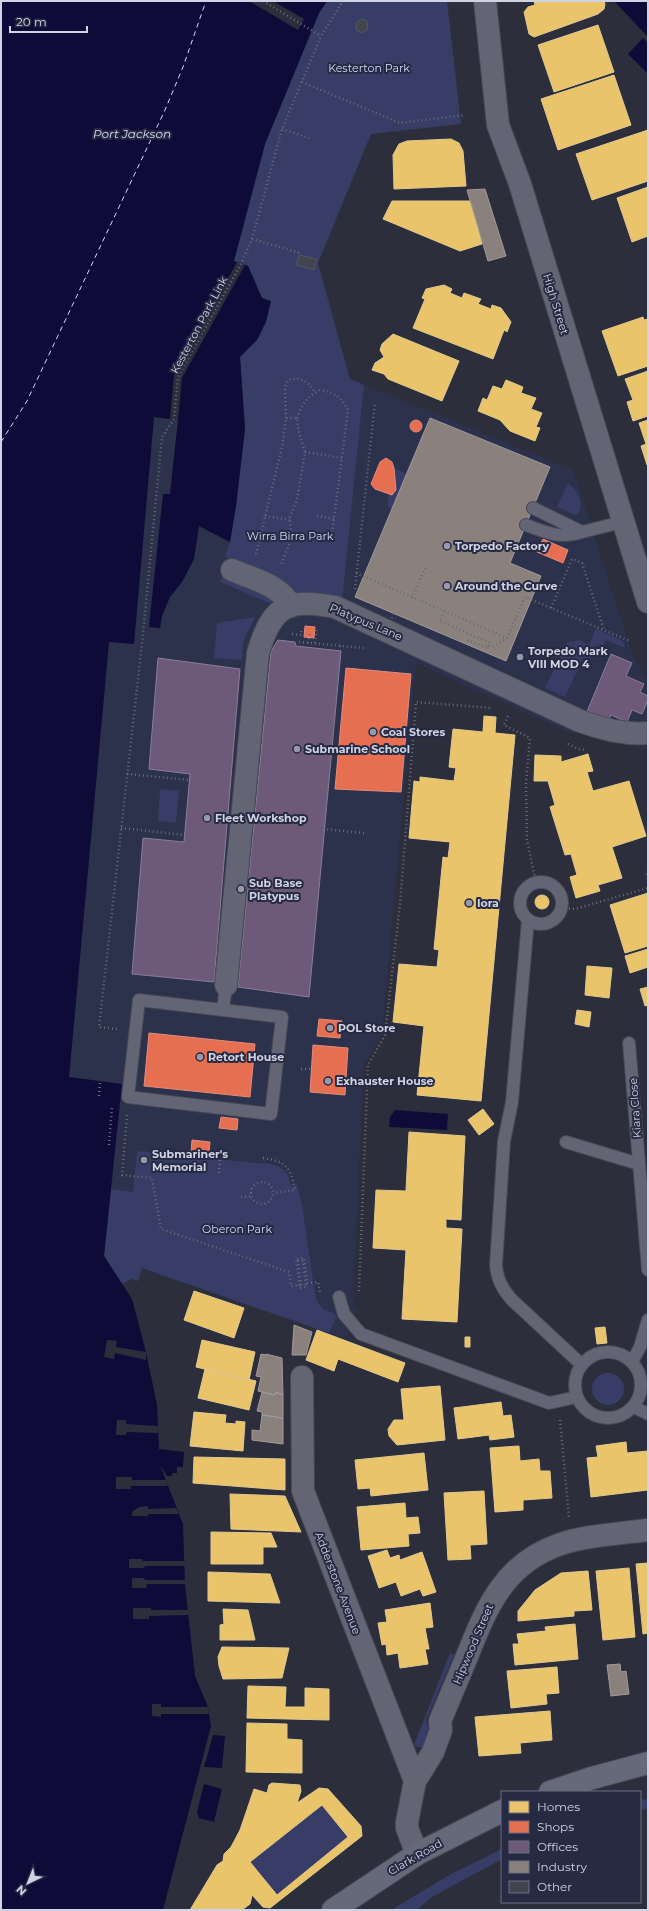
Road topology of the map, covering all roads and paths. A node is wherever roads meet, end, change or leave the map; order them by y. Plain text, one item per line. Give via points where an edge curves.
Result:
1 (263, 1) edge
2 (343, 1) edge
3 (484, 1) edge
4 (321, 36) junction
5 (302, 82) junction
6 (464, 115) dead end
7 (282, 129) junction
8 (312, 139) dead end
9 (252, 239) junction
10 (300, 253) dead end
11 (315, 393) junction
12 (376, 402) dead end
13 (286, 418) junction
14 (297, 418) junction
15 (305, 452) junction
16 (342, 458) junction
17 (533, 508) dead end
18 (265, 516) junction
19 (317, 516) dead end
20 (334, 519) junction
21 (290, 520) junction
22 (622, 522) junction
23 (526, 525) dead end
24 (582, 532) junction
25 (331, 541) dead end
26 (255, 557) dead end
27 (426, 566) dead end
28 (280, 567) dead end
29 (232, 570) dead end
30 (356, 573) junction
31 (361, 594) dead end
32 (412, 598) junction
33 (648, 602) edge
34 (291, 606) junction
35 (551, 608) junction
36 (444, 611) junction
37 (394, 613) dead end
38 (604, 630) junction
39 (310, 632) dead end
40 (507, 638) junction
41 (467, 639) dead end
42 (382, 640) dead end
43 (630, 641) dead end
44 (299, 642) dead end
45 (308, 643) junction
46 (340, 646) junction
47 (489, 646) junction
48 (347, 647) dead end
49 (496, 710) dead end
50 (502, 713) dead end
51 (508, 716) junction
52 (515, 719) dead end
53 (648, 733) edge
54 (564, 743) dead end
55 (590, 748) dead end
56 (127, 774) junction
57 (190, 780) dead end
58 (121, 828) junction
59 (364, 832) dead end
60 (184, 835) dead end
61 (648, 872) edge
62 (648, 878) edge
63 (536, 883) junction
64 (648, 888) edge
65 (561, 908) junction
66 (528, 920) junction
67 (226, 985) joint
68 (223, 1010) junction
69 (136, 1031) junction
70 (630, 1042) dead end
71 (301, 1068) dead end
72 (311, 1070) dead end
73 (100, 1081) dead end
74 (100, 1096) dead end
75 (128, 1097) junction
76 (112, 1106) dead end
77 (566, 1142) dead end
78 (109, 1145) dead end
79 (263, 1158) dead end
80 (220, 1159) dead end
81 (639, 1164) junction
82 (219, 1173) dead end
83 (274, 1192) junction
84 (252, 1196) junction
85 (241, 1197) dead end
86 (648, 1270) edge
87 (307, 1284) dead end
88 (358, 1295) dead end
89 (339, 1297) dead end
90 (648, 1320) edge
91 (632, 1362) junction
92 (582, 1365) junction
93 (302, 1377) dead end
94 (577, 1397) junction
95 (558, 1400) junction
96 (634, 1407) junction
97 (648, 1414) edge
98 (570, 1523) dead end
99 (648, 1530) edge
100 (648, 1763) edge
101 (415, 1781) junction
102 (553, 1791) edge
103 (501, 1812) edge
104 (417, 1854) junction
105 (333, 1910) edge

1 - 4 path
2 - 4 path, Kesterton Park Link
3 - 22 street, High Street via 498,125 520,184
4 - 5 path, Kesterton Park Link
5 - 6 path via 400,123
5 - 7 path, Kesterton Park Link
7 - 8 path
7 - 9 path, Kesterton Park Link
9 - 10 path
9 - 56 path, Kesterton Park Link via 241,264 178,377 174,419 162,437
11 - 13 path via 302,379 288,380 285,388
11 - 14 path via 306,400
11 - 16 path via 320,390 336,395 348,410
12 - 30 path
13 - 14 path
13 - 18 path via 282,447
14 - 15 path
15 - 16 path
15 - 21 path via 297,500
16 - 20 path
17 - 24 lane
18 - 21 path
18 - 26 path
19 - 20 path
20 - 25 path
21 - 28 path via 291,539
22 - 24 lane
22 - 33 street, High Street
23 - 24 lane via 563,536
27 - 32 path
29 - 34 street via 278,590
30 - 31 path via 354,591
30 - 32 path
32 - 36 path
34 - 53 street, Platypus Lane via 301,602 335,607 580,721 605,730
34 - 67 street, Platypus Lane via 272,619 258,653
35 - 38 path
35 - 38 path via 572,559 582,564
35 - 40 path via 525,598
36 - 40 path
36 - 47 path via 440,621 490,643
37 - 42 path, bridge
38 - 43 path
39 - 45 path
40 - 47 path via 492,647
41 - 47 path via 488,648
44 - 45 path
45 - 46 path
46 - 48 path
46 - 59 path via 323,829
49 - 88 path via 416,702 400,904 385,1035 368,1065
50 - 51 path
51 - 52 path
51 - 63 path via 504,725 530,738 526,783 527,840
54 - 55 path via 578,749
56 - 57 path
56 - 58 path
58 - 60 path
58 - 69 path via 99,1027
61 - 62 path
63 - 65 lane via 543,882 556,888 562,900
63 - 66 lane via 524,890 521,896 521,909
64 - 65 path via 575,909
65 - 66 lane via 554,920 548,923 534,923
66 - 92 lane via 512,1102 504,1141 496,1277 511,1299
67 - 68 lane
68 - 69 lane via 139,1000
68 - 75 lane via 282,1017 271,1114
69 - 75 lane
70 - 81 lane, Kiara Close
71 - 72 path
73 - 74 path
75 - 87 path, bridge via 122,1175 152,1178 161,1229 289,1272 291,1286 301,1285 298,1261 303,1260 306,1287 300,1288 296,1260 304,1258
76 - 78 path
77 - 81 lane
79 - 83 path via 284,1165 293,1178 296,1190
80 - 82 path
81 - 86 lane, Kiara Close
83 - 84 path via 272,1200 262,1205
83 - 84 path via 268,1184 261,1182 252,1189
84 - 85 path
89 - 95 lane via 344,1314 362,1334 549,1403
90 - 91 lane via 640,1347
91 - 92 lane via 612,1352 596,1355
91 - 96 lane via 638,1370 642,1384
92 - 94 lane via 576,1375
93 - 101 street, Adderstone Avenue via 302,1491
94 - 95 lane
94 - 96 lane via 589,1413 608,1419 618,1418
95 - 98 path
96 - 97 lane
99 - 101 street, Hipwood Street via 600,1536 557,1546 539,1554 509,1578 498,1590 486,1611 440,1721 441,1730 433,1752
100 - 102 main road
101 - 104 street, Hipwood Street via 407,1828
103 - 104 main road, Clark Road
104 - 105 main road, Clark Road

